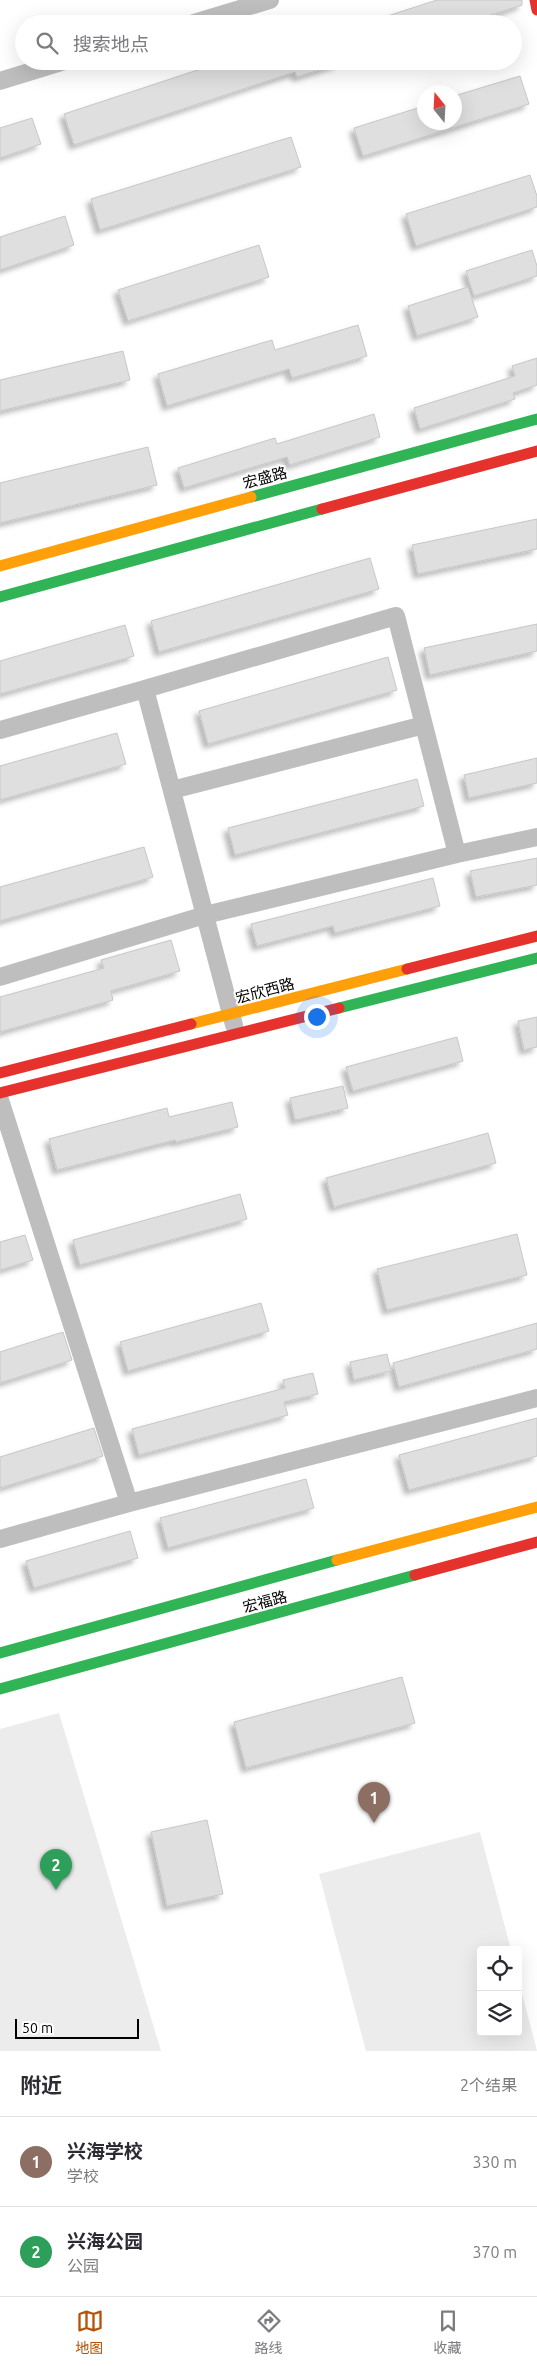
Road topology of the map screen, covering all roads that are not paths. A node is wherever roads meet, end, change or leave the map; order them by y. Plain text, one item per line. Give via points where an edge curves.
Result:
1 (270, 0) edge
2 (535, 0) edge
3 (537, 10) edge
4 (220, 15) edge
5 (34, 70) edge
6 (0, 80) edge
7 (537, 419) edge
8 (537, 451) edge
9 (0, 566) edge
10 (0, 597) edge
11 (145, 689) junction
12 (424, 725) junction
13 (0, 730) edge
14 (172, 790) junction
15 (537, 837) edge
16 (457, 854) junction
17 (205, 915) junction
18 (537, 936) edge
19 (537, 958) edge
20 (0, 977) edge
21 (232, 1015) junction
22 (236, 1033) junction
23 (0, 1073) edge
24 (0, 1093) edge
25 (0, 1100) edge
26 (537, 1398) edge
27 (129, 1503) junction
28 (537, 1507) edge
29 (0, 1539) edge
30 (537, 1542) edge
31 (139, 1614) junction
32 (0, 1641) edge
33 (0, 1653) edge
34 (0, 1689) edge

1 - 4 street
2 - 3 street
5 - 6 street
7 - 9 street, 宏盛路
8 - 10 street
11 - 12 street via 396,616
11 - 13 street
11 - 14 street
12 - 14 street
12 - 16 street
14 - 17 street
15 - 16 street
16 - 17 street
17 - 20 street
17 - 21 street
18 - 21 street, 宏欣西路
19 - 22 street
21 - 22 street
21 - 23 street, 宏欣西路
22 - 24 street
25 - 27 street
26 - 27 street
27 - 29 street
28 - 31 street, 宏福路
30 - 34 street, 宏福路
31 - 32 street via 82,1622
31 - 33 street, 宏福路

